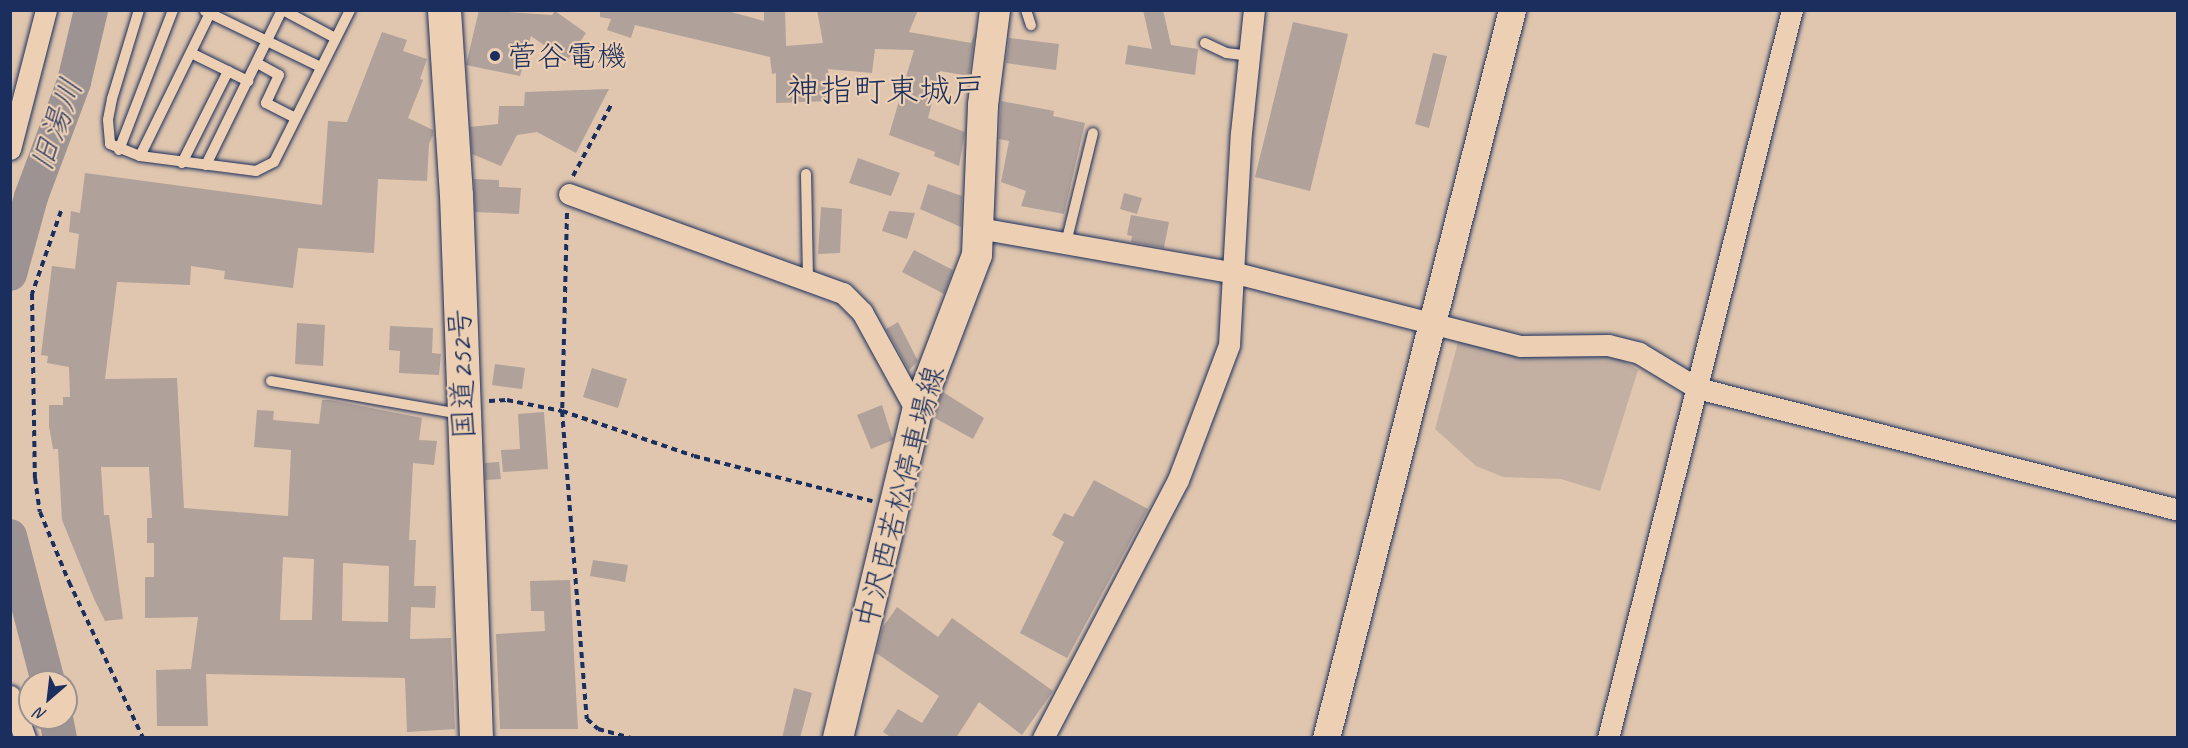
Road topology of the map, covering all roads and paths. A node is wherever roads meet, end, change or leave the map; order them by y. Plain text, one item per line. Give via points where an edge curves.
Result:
1 (46, 10) edge
2 (139, 10) edge
3 (173, 10) edge
4 (283, 10) edge
5 (350, 10) edge
6 (444, 10) edge
7 (995, 10) edge
8 (1026, 10) edge
9 (1254, 10) edge
10 (1512, 10) edge
11 (1792, 10) edge
12 (207, 12) edge
13 (1031, 25) dead end
14 (335, 38) junction
15 (267, 41) junction
16 (1205, 43) dead end
17 (191, 53) junction
18 (1249, 56) junction
19 (256, 63) junction
20 (321, 67) junction
21 (228, 71) junction
22 (248, 81) junction
23 (611, 105) dead end
24 (295, 118) junction
25 (1093, 133) dead end
26 (10, 149) edge
27 (118, 150) junction
28 (140, 156) junction
29 (182, 163) junction
30 (206, 165) junction
31 (806, 174) dead end
32 (568, 194) junction
33 (61, 211) dead end
34 (978, 228) junction
35 (1066, 243) junction
36 (1236, 273) junction
37 (808, 278) junction
38 (1433, 323) junction
39 (271, 381) dead end
40 (1697, 388) junction
41 (463, 408) junction
42 (562, 411) junction
43 (917, 412) junction
44 (896, 508) junction
45 (2178, 510) edge
46 (10, 696) edge
47 (25, 738) edge
48 (143, 738) edge
49 (476, 738) edge
50 (632, 738) edge
51 (838, 738) edge
52 (1043, 738) edge
53 (1326, 738) edge
54 (1608, 738) edge

1 - 26 street
2 - 27 lane via 108,120 110,144
3 - 27 lane
4 - 14 lane
4 - 15 lane
5 - 14 lane
6 - 41 highway, 国道252号
7 - 34 main road, 中沢西若松停車場線 via 983,105
8 - 13 lane
9 - 18 street
10 - 38 street
11 - 40 street
12 - 15 lane
12 - 17 lane
14 - 20 lane
15 - 19 lane
15 - 20 lane
16 - 18 lane via 1226,53
17 - 21 lane
17 - 28 lane
18 - 36 street via 1240,134
19 - 22 lane
19 - 24 lane via 279,75 266,103
20 - 24 lane
21 - 22 lane
21 - 29 lane
22 - 30 lane
23 - 32 path via 575,171
24 - 30 lane via 268,168 256,171
25 - 35 lane
27 - 28 lane
28 - 29 lane
29 - 30 lane
31 - 37 lane
32 - 37 street
32 - 42 path
33 - 48 path via 32,294 35,478 40,512
34 - 35 street
34 - 43 main road, 中沢西若松停車場線 via 977,255
35 - 36 street
36 - 38 street
36 - 52 street via 1229,345 1178,480
37 - 43 street via 843,293 862,312
38 - 40 street via 1520,346 1608,345 1639,353
38 - 53 street
39 - 41 lane
40 - 45 street
40 - 54 street
41 - 42 path via 507,400
41 - 49 highway, 国道252号
42 - 44 path via 694,456
42 - 50 path via 587,718 598,729
43 - 44 main road, 中沢西若松停車場線
44 - 51 main road, 中沢西若松停車場線
46 - 47 street

